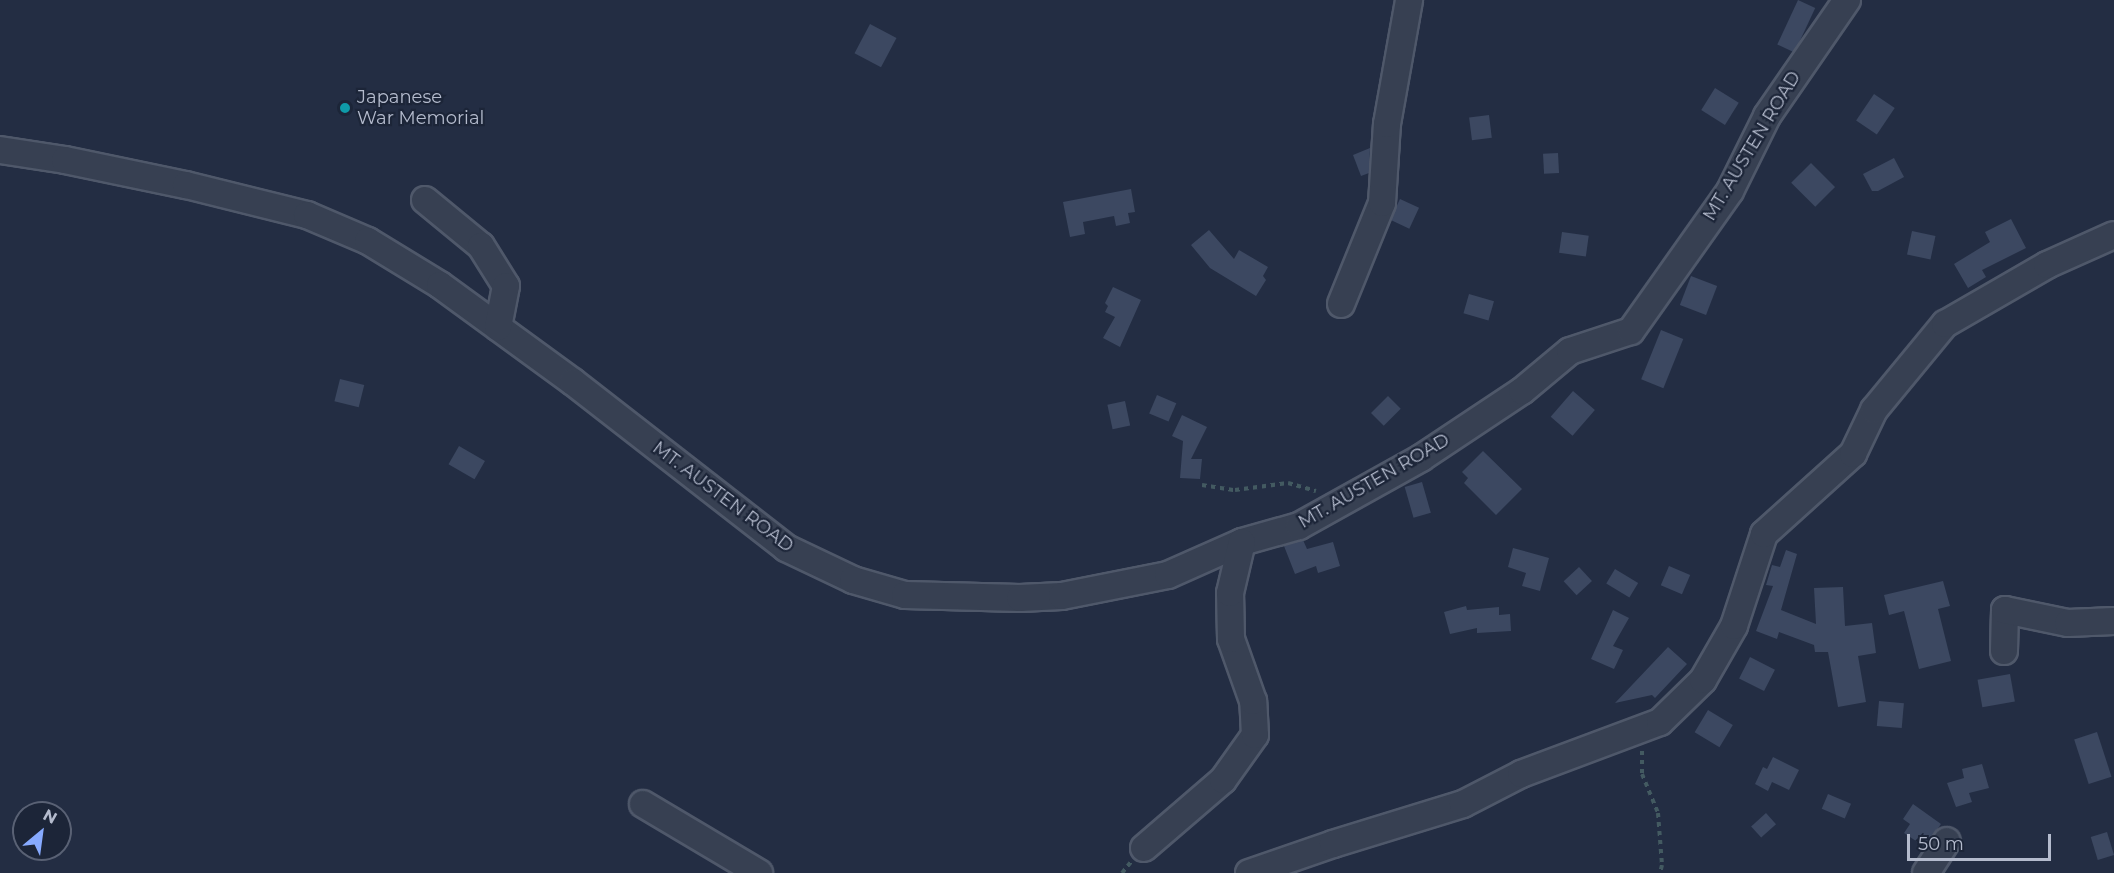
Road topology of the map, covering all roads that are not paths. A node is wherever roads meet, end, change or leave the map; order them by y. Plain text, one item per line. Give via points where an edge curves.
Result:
1 (1409, 0) edge
2 (1847, 0) edge
3 (0, 150) edge
4 (425, 200) dead end
5 (2114, 235) edge
6 (1341, 304) dead end
7 (498, 327) junction
8 (1242, 542) junction
9 (2114, 621) edge
10 (2004, 651) dead end
11 (643, 804) dead end
12 (1947, 841) dead end
13 (1143, 848) dead end
14 (759, 873) edge
15 (1249, 873) edge
16 (1926, 873) edge

1 - 6 street via 1387,124 1382,203
2 - 8 street, MT. AUSTEN ROAD via 1767,116 1730,191 1630,331 1570,351 1522,390 1431,452 1299,526
3 - 7 street, MT. AUSTEN ROAD via 164,180 307,215 368,241 440,285
4 - 7 street via 481,246 506,286
5 - 15 street via 2047,265 1945,324 1874,410 1853,454 1764,534 1734,626 1703,680 1655,724 1521,774 1463,804
7 - 8 street, MT. AUSTEN ROAD via 786,548 853,580 905,595 1062,596 1168,575
8 - 13 street via 1230,593 1231,639 1253,701 1255,735 1223,780
9 - 10 street via 2068,623 2005,610
11 - 14 street
12 - 16 street

